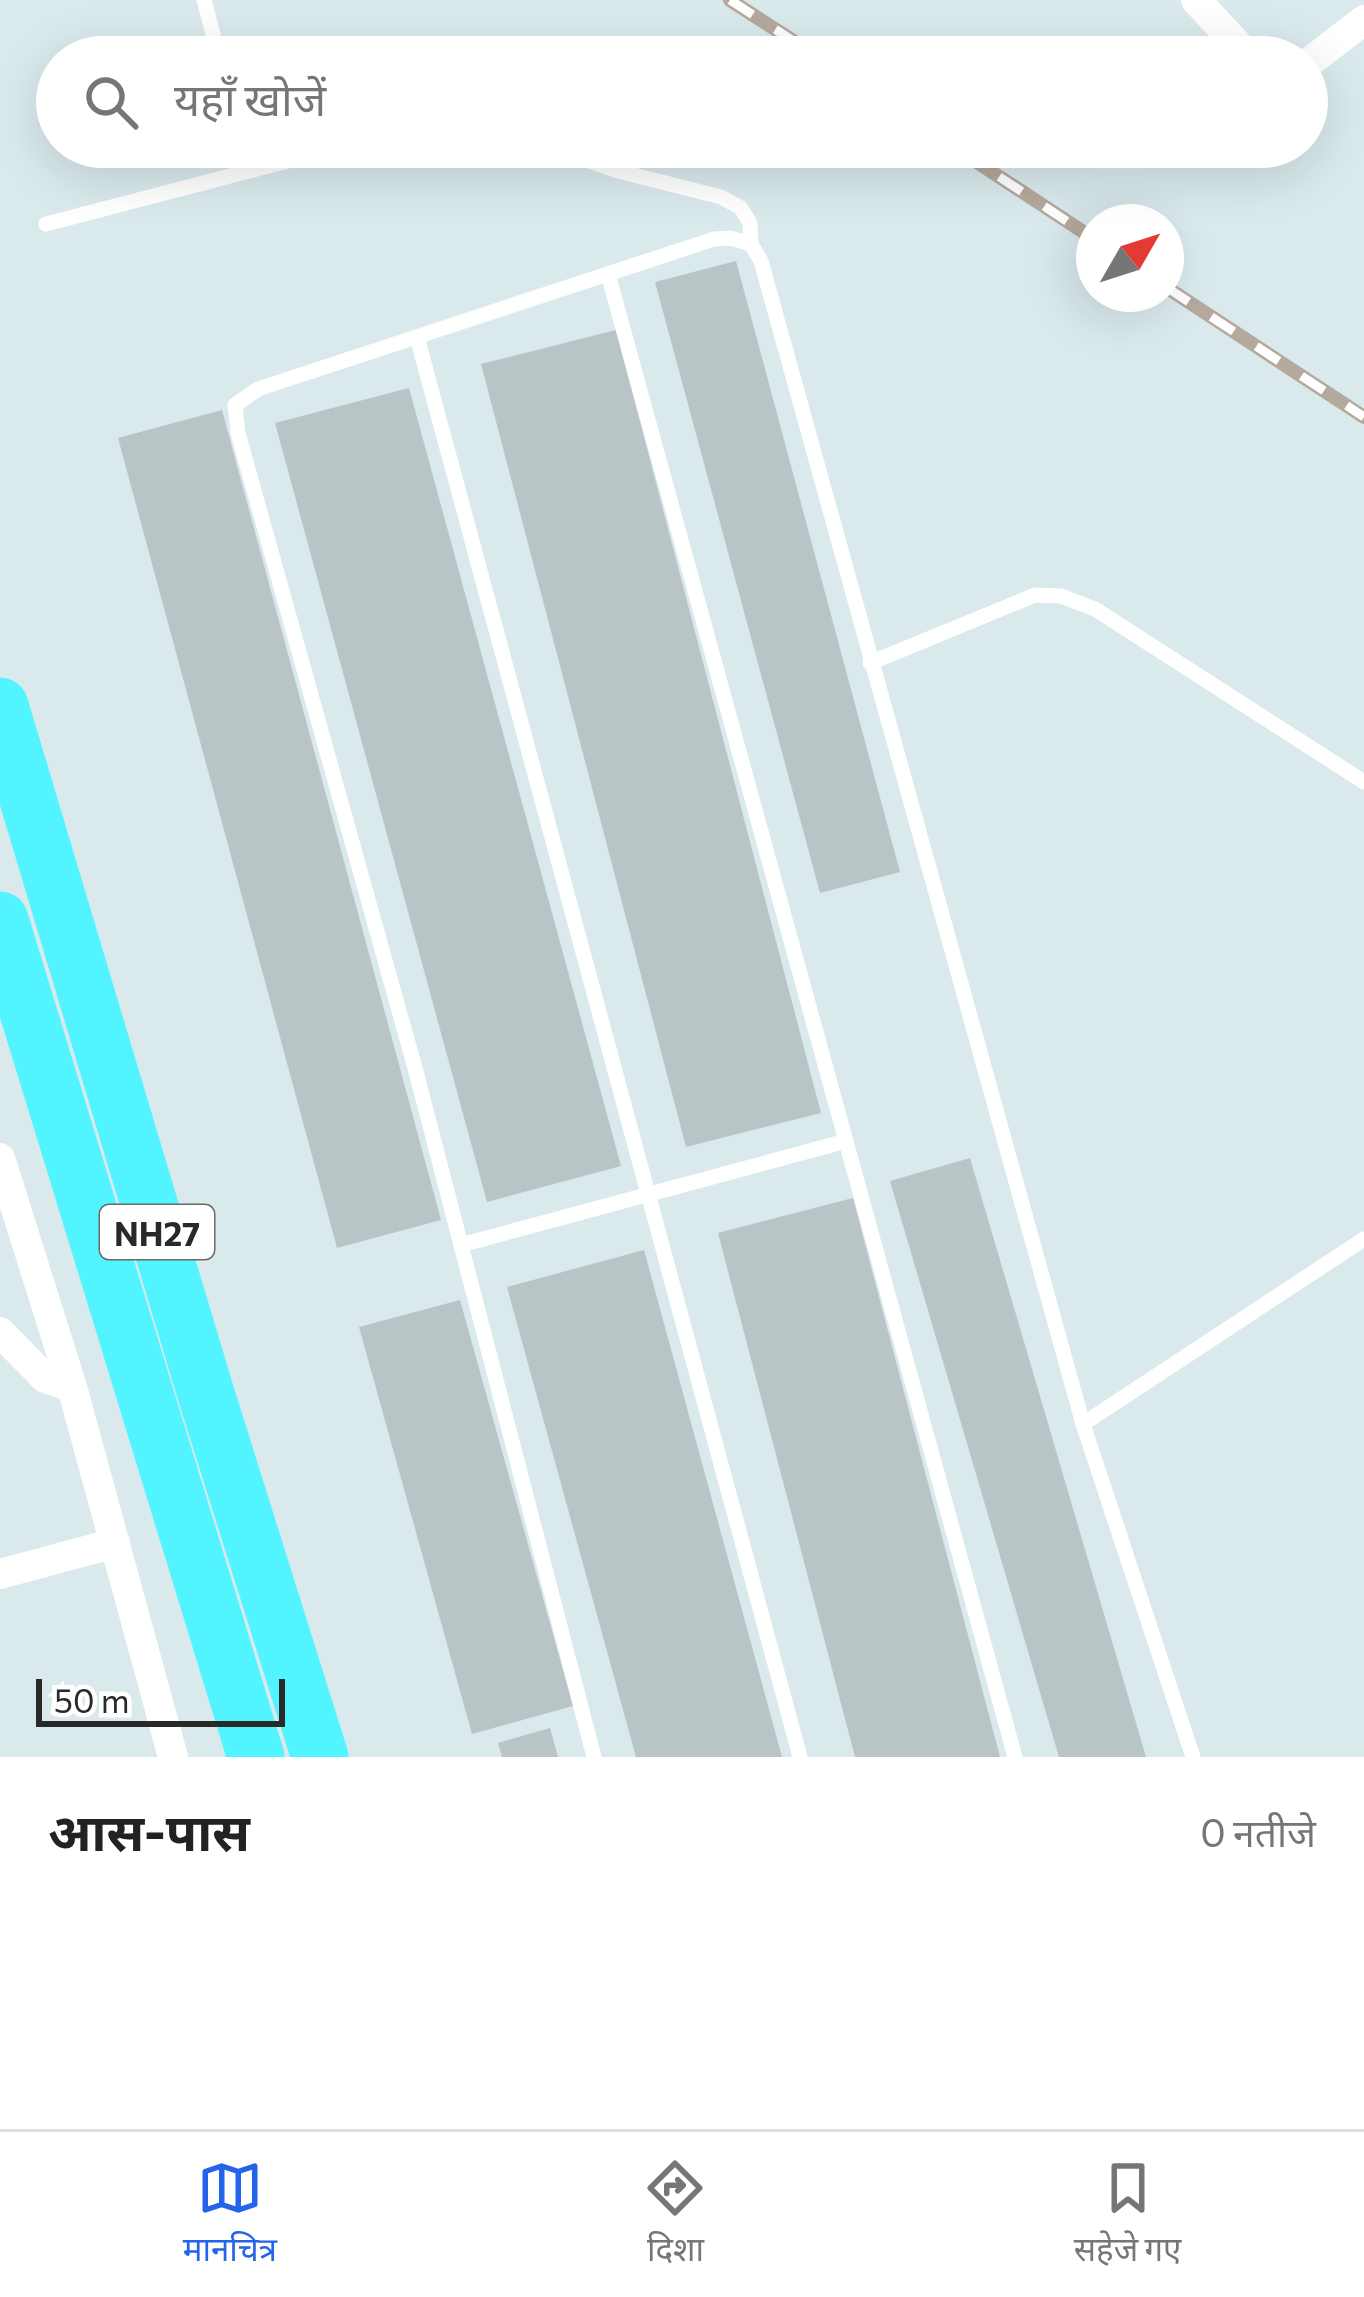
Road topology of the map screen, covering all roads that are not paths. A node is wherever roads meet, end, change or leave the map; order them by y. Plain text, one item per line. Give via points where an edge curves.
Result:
1 (204, 0) edge
2 (1196, 0) edge
3 (1364, 20) edge
4 (213, 36) edge
5 (1229, 36) edge
6 (1328, 48) edge
7 (249, 168) edge
8 (261, 168) edge
9 (609, 168) edge
10 (250, 171) junction
11 (46, 224) dead end
12 (751, 244) junction
13 (608, 274) junction
14 (417, 337) junction
15 (871, 663) junction
16 (0, 706) edge
17 (1364, 782) edge
18 (0, 920) edge
19 (846, 1141) junction
20 (0, 1159) edge
21 (649, 1194) junction
22 (1364, 1239) edge
23 (461, 1245) junction
24 (0, 1332) edge
25 (72, 1388) junction
26 (1083, 1424) junction
27 (115, 1543) junction
28 (0, 1574) edge
29 (173, 1757) edge
30 (256, 1757) edge
31 (320, 1757) edge
32 (594, 1757) edge
33 (800, 1757) edge
34 (1015, 1757) edge
35 (1193, 1757) edge

1 - 4 lane
2 - 5 street
3 - 6 street
7 - 10 lane
8 - 10 lane
9 - 12 lane via 721,197 741,208
10 - 11 lane
12 - 13 lane via 714,239
12 - 15 lane
13 - 14 lane
13 - 19 lane
14 - 21 lane
14 - 23 lane via 258,389 235,405
15 - 17 lane via 1035,595 1061,596 1095,609
15 - 26 lane
16 - 31 highway, NH27
18 - 30 highway, NH27
19 - 21 lane
19 - 34 lane
20 - 25 street
21 - 23 lane
21 - 33 lane
22 - 26 lane
23 - 32 lane
24 - 25 street via 44,1378
25 - 27 street
26 - 35 lane
27 - 28 street
27 - 29 street

